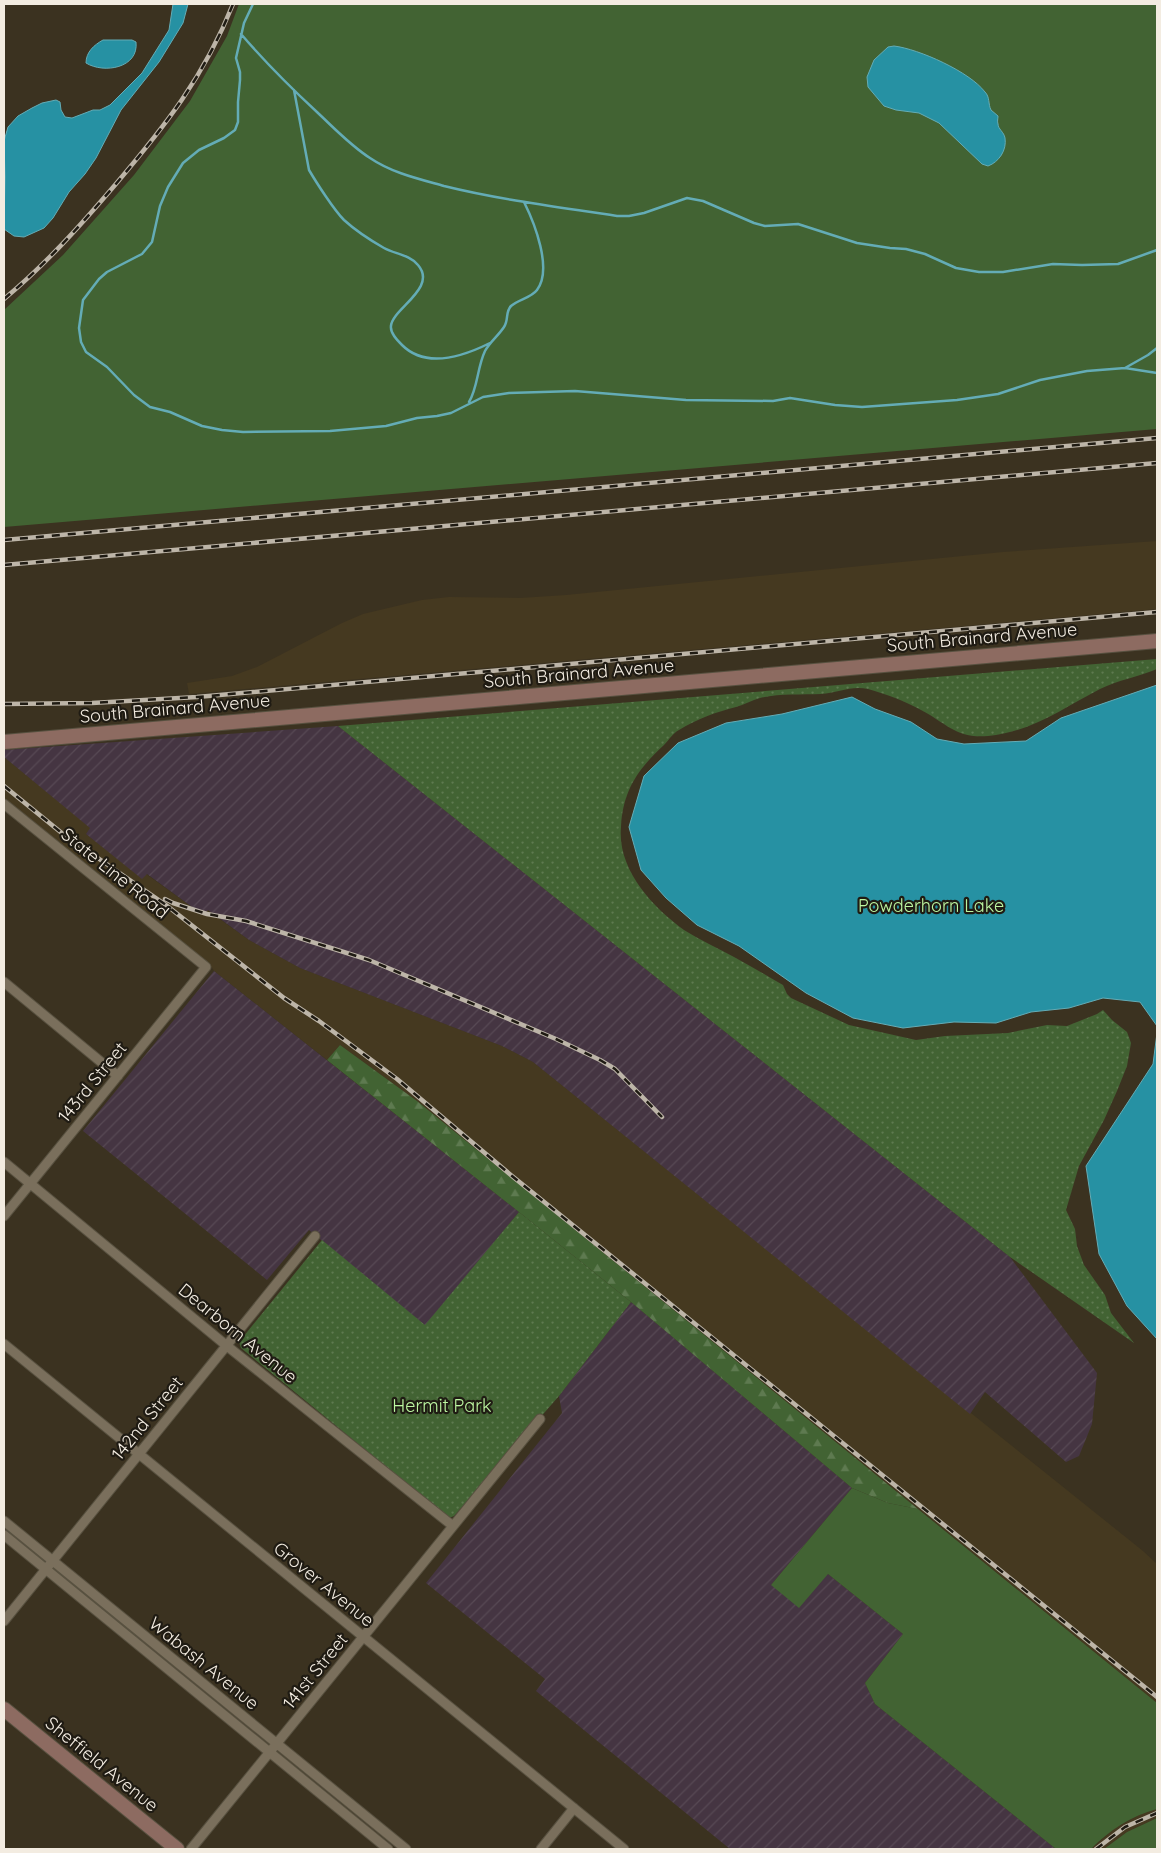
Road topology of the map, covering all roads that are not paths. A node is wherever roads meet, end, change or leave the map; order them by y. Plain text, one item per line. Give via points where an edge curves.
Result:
1 (1157, 640) edge
2 (4, 742) edge
3 (4, 804) edge
4 (206, 967) joint
5 (4, 982) edge
6 (118, 1076) junction
7 (4, 1162) edge
8 (30, 1184) junction
9 (4, 1216) edge
10 (316, 1236) dead end
11 (4, 1344) edge
12 (227, 1346) junction
13 (540, 1419) dead end
14 (139, 1454) junction
15 (4, 1521) edge
16 (453, 1526) junction
17 (4, 1535) edge
18 (53, 1560) junction
19 (45, 1570) junction
20 (4, 1621) edge
21 (364, 1637) junction
22 (4, 1709) edge
23 (277, 1744) junction
24 (269, 1753) junction
25 (574, 1808) junction
26 (177, 1849) edge
27 (191, 1849) edge
28 (388, 1849) edge
29 (406, 1849) edge
30 (541, 1849) edge
31 (624, 1849) edge

1 - 2 main road, South Brainard Avenue
3 - 4 street, State Line Road
4 - 6 street, 143rd Street
5 - 6 street
6 - 8 street, 143rd Street
7 - 8 street, Dearborn Avenue
8 - 9 street, 143rd Street
8 - 12 street, Dearborn Avenue
10 - 12 street, 142nd Street
11 - 14 street, Grover Avenue
12 - 14 street, 142nd Street
12 - 16 street, Dearborn Avenue
13 - 16 street, 141st Street
14 - 18 street, 142nd Street
14 - 21 street, Grover Avenue
15 - 18 street, Wabash Avenue
16 - 21 street, 141st Street
17 - 19 street, Wabash Avenue
18 - 19 street, 142nd Street
18 - 23 street, Wabash Avenue
19 - 20 street, 142nd Street
19 - 24 street, Wabash Avenue
21 - 23 street, 141st Street
21 - 25 street, Grover Avenue
22 - 26 main road, Sheffield Avenue
23 - 24 street, 141st Street
23 - 29 street, Wabash Avenue
24 - 27 street, 141st Street
24 - 28 street, Wabash Avenue
25 - 30 street
25 - 31 street, Grover Avenue

